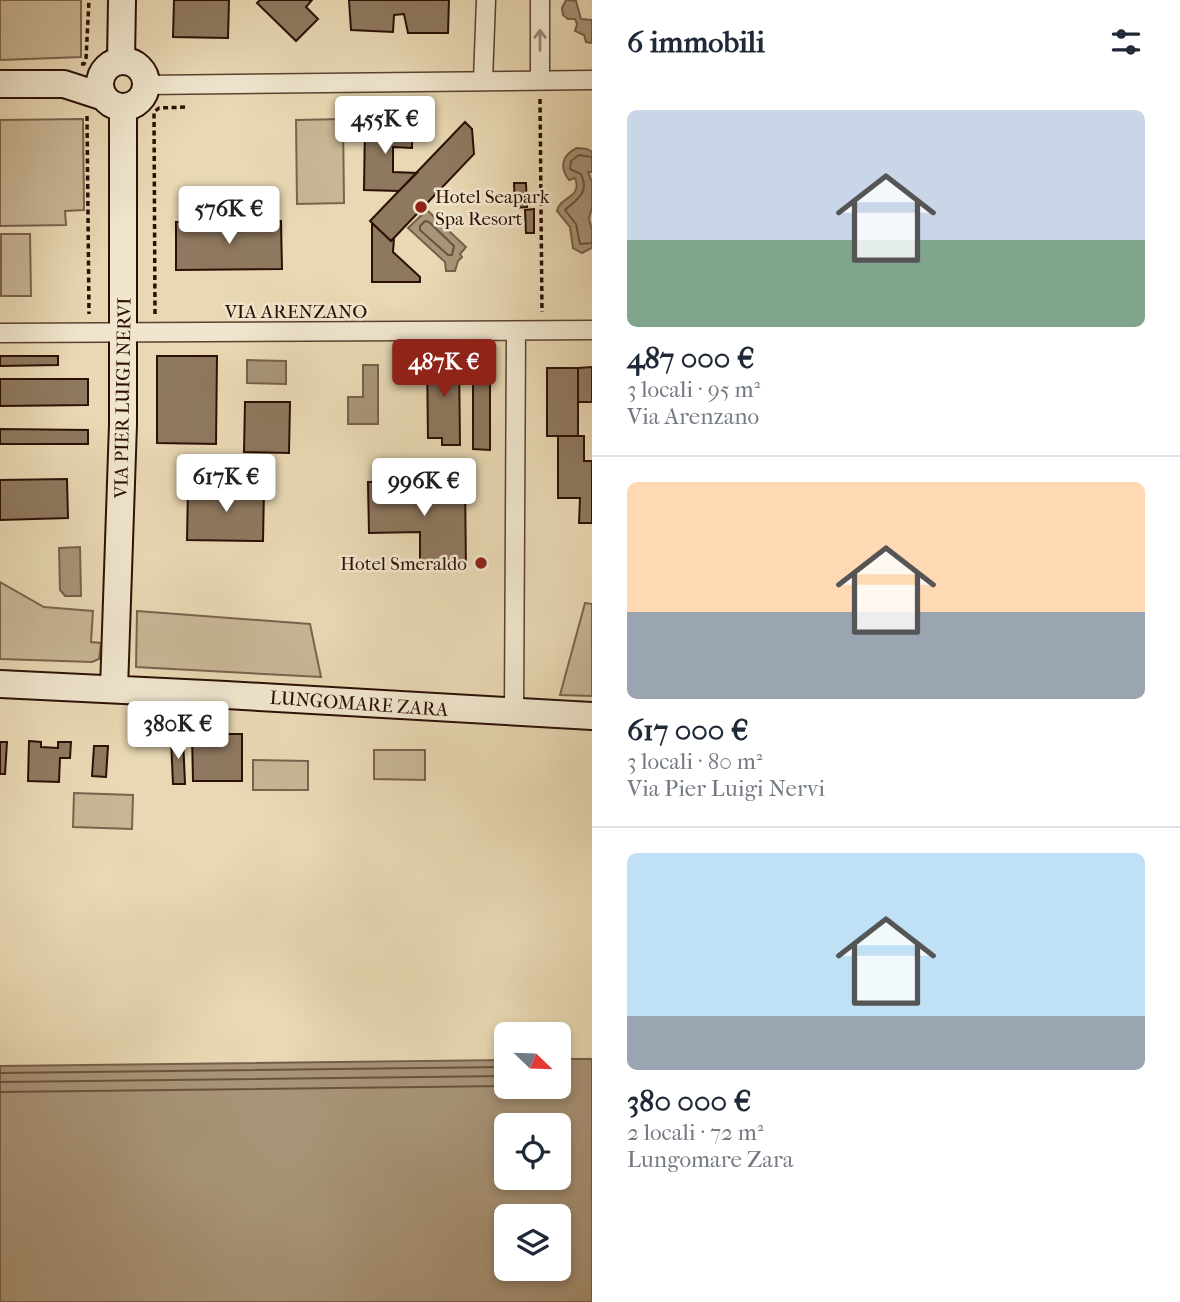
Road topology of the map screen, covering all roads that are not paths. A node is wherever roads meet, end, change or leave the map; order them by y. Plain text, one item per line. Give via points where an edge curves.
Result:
1 (122, 0) edge
2 (486, 0) edge
3 (540, 0) edge
4 (113, 65) junction
5 (68, 74) junction
6 (483, 80) junction
7 (540, 80) junction
8 (592, 80) edge
9 (0, 84) edge
10 (146, 85) junction
11 (105, 103) junction
12 (592, 330) edge
13 (516, 331) junction
14 (123, 332) junction
15 (0, 333) edge
16 (0, 684) edge
17 (114, 690) junction
18 (514, 712) junction
19 (592, 716) edge

1 - 4 street
2 - 6 street
7 -> 3 street
4 - 5 street
4 - 10 street via 136,65
4 - 11 street via 100,84
5 - 9 street
5 - 11 street
6 - 7 street
6 - 10 street
7 - 8 street
10 - 11 street via 136,103
11 - 14 street, VIA PIER LUIGI NERVI
12 - 13 street, VIA ARENZANO
13 - 14 street, VIA ARENZANO
13 - 18 street
14 - 15 street, VIA ARENZANO
14 - 17 street, VIA PIER LUIGI NERVI
16 - 17 street, LUNGOMARE ZARA
17 - 18 street, LUNGOMARE ZARA
18 - 19 street, LUNGOMARE ZARA

